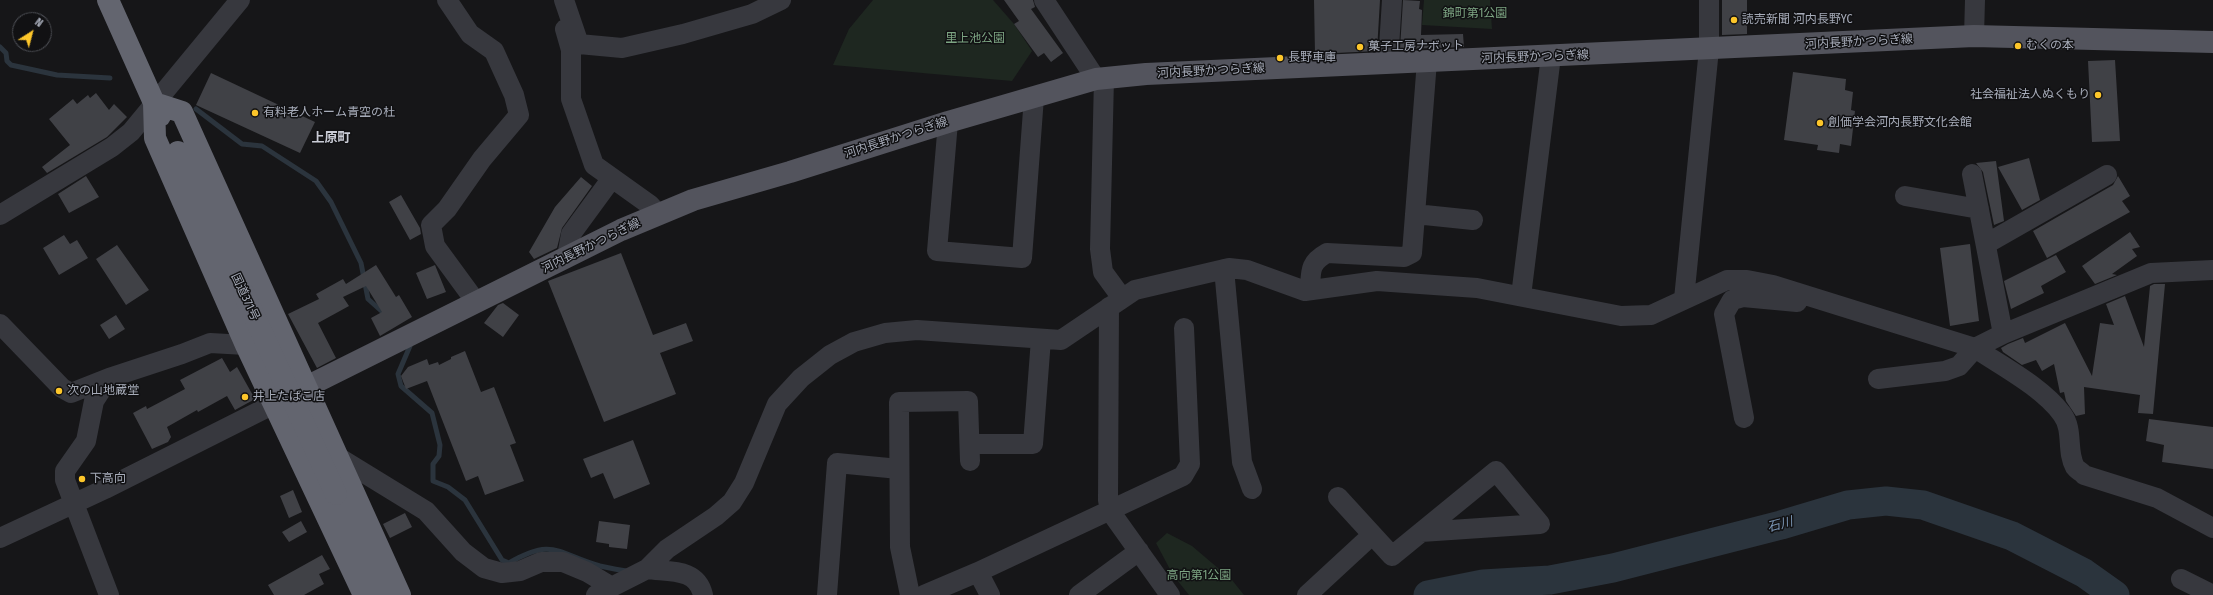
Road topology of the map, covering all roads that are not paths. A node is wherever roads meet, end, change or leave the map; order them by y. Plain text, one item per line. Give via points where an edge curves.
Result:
1 (108, 0) edge
2 (240, 0) edge
3 (447, 0) edge
4 (559, 0) edge
5 (564, 0) edge
6 (781, 0) edge
7 (1044, 0) edge
8 (1063, 0) edge
9 (1392, 0) edge
10 (1709, 0) edge
11 (1975, 0) edge
12 (1058, 20) junction
13 (1974, 36) junction
14 (2213, 42) edge
15 (1709, 49) junction
16 (1551, 56) junction
17 (1427, 61) junction
18 (1388, 63) junction
19 (1100, 79) junction
20 (1034, 97) junction
21 (154, 103) junction
22 (948, 122) junction
23 (1972, 174) dead end
24 (2107, 175) dead end
25 (612, 178) junction
26 (1905, 196) dead end
27 (1979, 209) junction
28 (658, 214) junction
29 (1415, 214) junction
30 (0, 215) edge
31 (1473, 220) dead end
32 (1986, 244) junction
33 (567, 257) junction
34 (1224, 270) junction
35 (2213, 270) edge
36 (1310, 290) junction
37 (1521, 296) junction
38 (1814, 298) junction
39 (1684, 299) junction
40 (476, 302) junction
41 (1116, 303) junction
42 (0, 324) edge
43 (1184, 328) dead end
44 (2003, 334) junction
45 (1041, 339) junction
46 (246, 345) junction
47 (1975, 348) junction
48 (109, 378) junction
49 (1878, 379) dead end
50 (306, 387) junction
51 (274, 404) junction
52 (1744, 418) dead end
53 (338, 457) junction
54 (899, 469) junction
55 (1252, 489) dead end
56 (1338, 497) dead end
57 (73, 503) junction
58 (1110, 511) junction
59 (2213, 528) edge
60 (1421, 532) junction
61 (1372, 535) junction
62 (0, 538) edge
63 (1139, 551) junction
64 (647, 568) junction
65 (978, 572) junction
66 (2180, 579) dead end
67 (604, 591) edge
68 (109, 595) edge
69 (364, 595) edge
70 (381, 595) edge
71 (400, 595) edge
72 (703, 595) edge
73 (827, 595) edge
74 (910, 595) edge
75 (924, 595) edge
76 (990, 595) edge
77 (1079, 595) edge
78 (1170, 595) edge
79 (1307, 595) edge
80 (2213, 595) edge

1 - 21 highway, 国道371号
2 - 21 street
3 - 40 street via 470,34 494,51 514,95 519,115 482,159 447,209 431,225 435,246
4 - 25 street via 560,13 571,50 571,98 594,164
5 - 6 street via 579,44 622,48 752,14
7 - 12 street
8 - 12 street
9 - 18 street
10 - 15 street
11 - 13 street
12 - 19 street
13 - 14 main road, 河内長野かつらぎ線
13 - 15 main road, 河内長野かつらぎ線
15 - 16 main road, 河内長野かつらぎ線
15 - 39 street
16 - 17 main road, 河内長野かつらぎ線
16 - 37 street
17 - 18 main road, 河内長野かつらぎ線
17 - 29 street
18 - 19 main road, 河内長野かつらぎ線 via 1146,74
19 - 20 main road, 河内長野かつらぎ線
19 - 41 street via 1100,249 1104,272
20 - 22 main road, 河内長野かつらぎ線
20 - 22 street via 1022,258 937,251
21 - 30 street via 131,132 112,147
21 - 46 highway via 155,138
21 - 50 highway via 182,112
21 - 70 highway, 国道371号, bridge
22 - 28 main road, 河内長野かつらぎ線 via 693,200
23 - 27 street
24 - 32 street
25 - 28 street via 650,205
25 - 33 street via 571,234
26 - 27 street
27 - 32 street
28 - 33 main road, 河内長野かつらぎ線
29 - 31 street
29 - 36 street via 1412,253 1404,257 1327,253 1317,258 1311,268
32 - 44 street
33 - 40 main road, 河内長野かつらぎ線
34 - 36 street via 1247,270 1306,291
34 - 41 street via 1135,290
34 - 55 street via 1242,462
35 - 44 street via 2151,273
36 - 37 street via 1377,281 1478,288
37 - 39 street via 1621,316 1651,315
38 - 39 street via 1747,280 1727,280
38 - 47 street
38 - 52 street via 1797,302 1743,297 1732,300 1724,314
40 - 50 main road, 河内長野かつらぎ線
41 - 45 street via 1061,340
41 - 58 street via 1108,500
42 - 48 street via 62,388 71,393
43 - 58 street via 1190,464 1183,476
44 - 47 street
45 - 54 street via 1033,444 970,453 968,401 899,402
45 - 64 street via 917,330 885,334 854,342 830,355 801,378 777,404 744,483 732,502 667,549
46 - 48 street via 210,343
46 - 51 highway
47 - 49 street via 1959,366 1945,371
47 - 59 street via 2043,394 2063,415 2071,434 2071,451 2075,467 2084,475 2157,498
48 - 57 street via 94,402 86,441 65,471 64,480
50 - 51 main road, 河内長野かつらぎ線
50 - 53 highway
51 - 57 street
51 - 69 highway
53 - 67 street via 426,510 463,552 484,568 502,573 520,571 541,562 563,562 587,572
53 - 71 highway
54 - 73 street via 837,463
54 - 74 street via 900,547
56 - 61 street
57 - 62 street
57 - 68 street
58 - 63 street
58 - 65 street
60 - 60 street via 1532,525 1540,524 1496,471
60 - 61 street via 1392,556
61 - 79 street
63 - 77 street
63 - 78 street
64 - 67 street
64 - 72 street via 691,575 701,584
65 - 75 street
65 - 76 street
66 - 80 street

